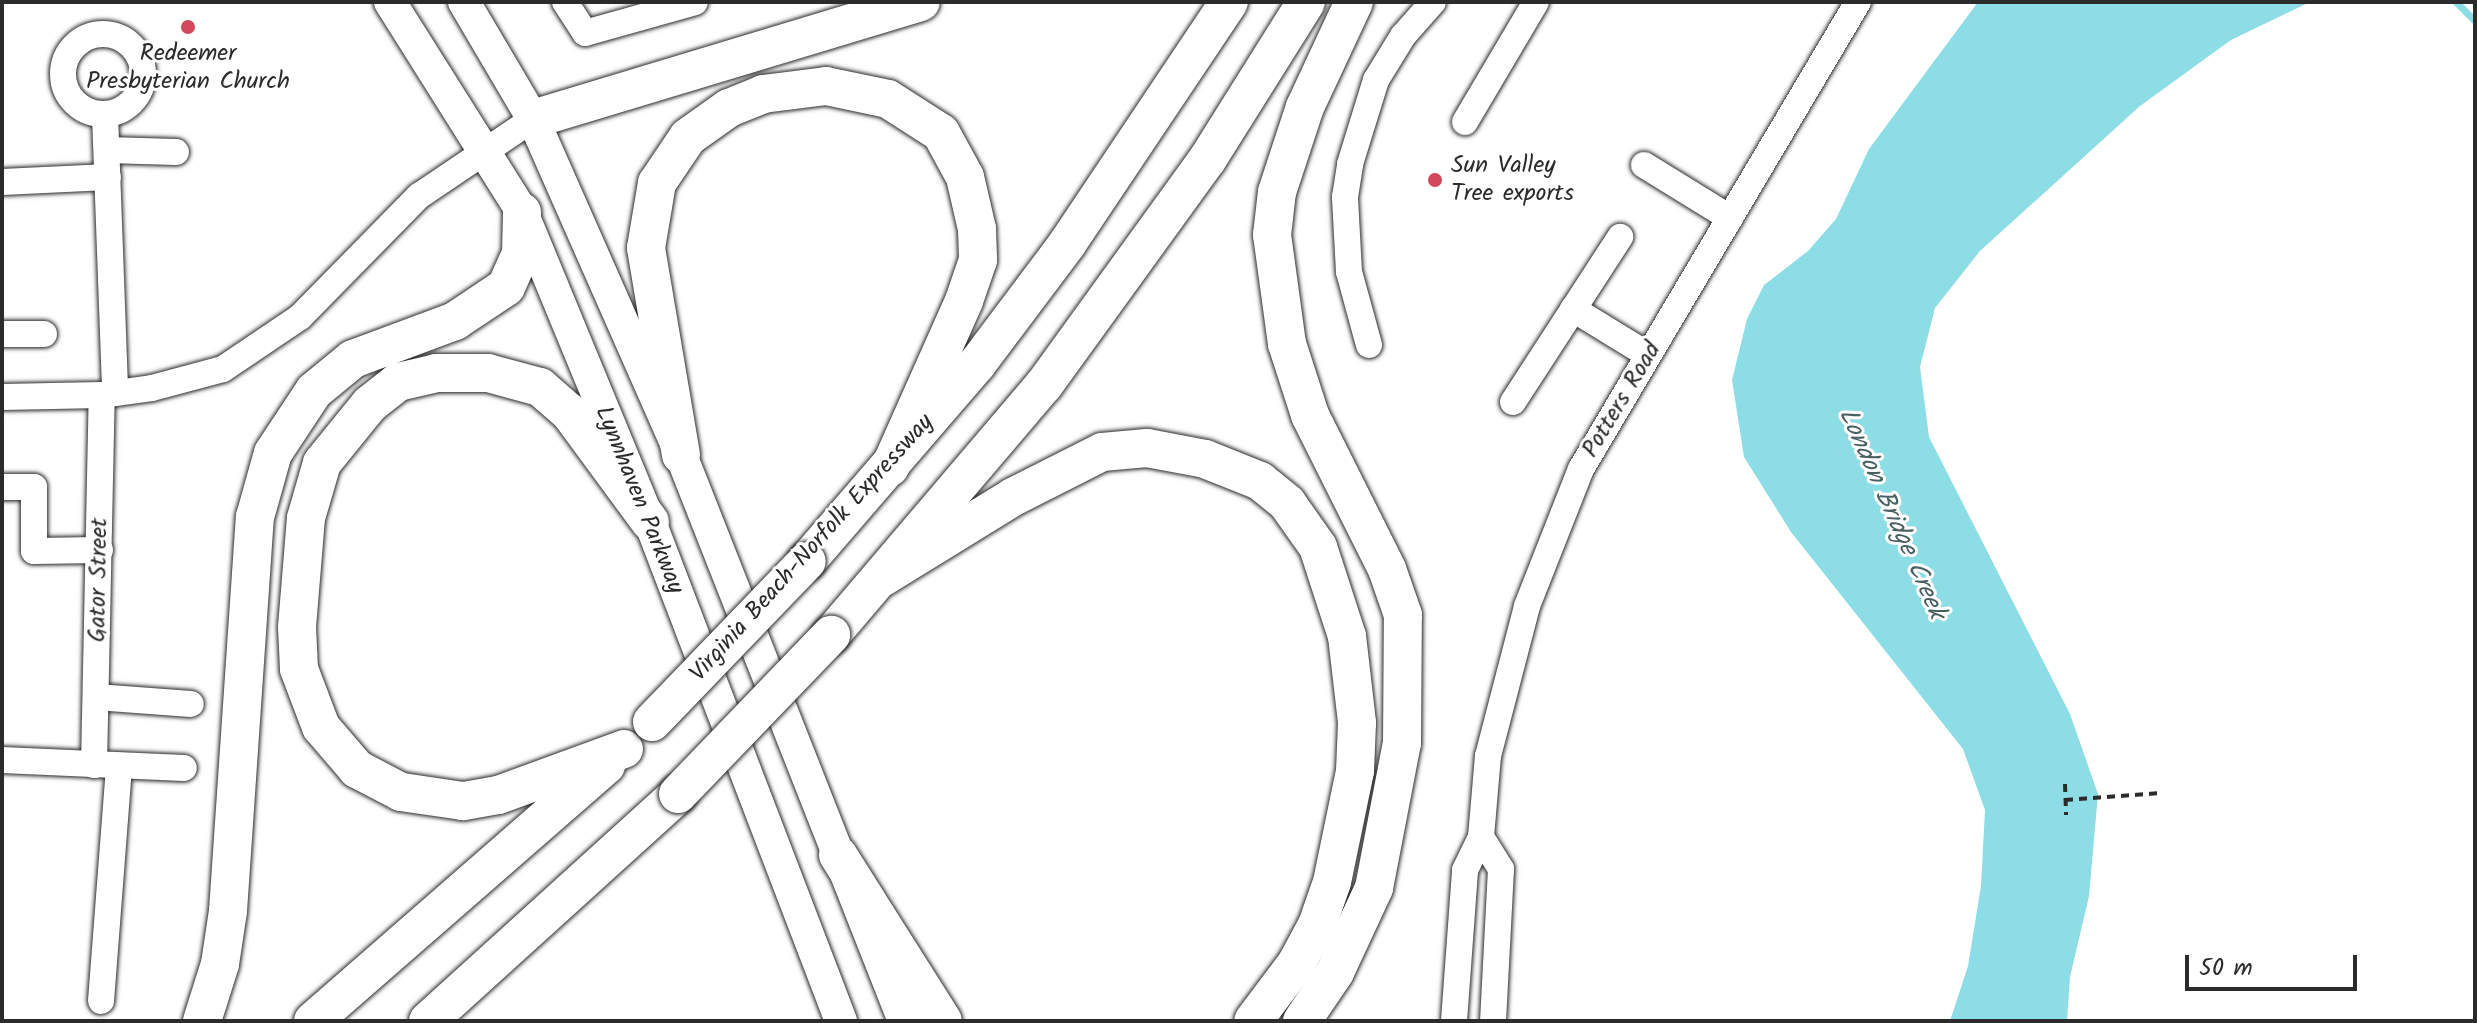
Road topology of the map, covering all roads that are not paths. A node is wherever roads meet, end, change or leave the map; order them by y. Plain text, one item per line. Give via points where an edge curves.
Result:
1 (390, 2) edge
2 (464, 2) edge
3 (565, 2) edge
4 (695, 2) edge
5 (921, 2) edge
6 (1229, 2) edge
7 (1306, 2) edge
8 (1354, 2) edge
9 (1433, 2) edge
10 (1536, 2) edge
11 (1858, 2) edge
12 (105, 115) dead end
13 (533, 119) junction
14 (1465, 122) dead end
15 (485, 148) junction
16 (107, 150) junction
17 (176, 152) dead end
18 (1644, 165) dead end
19 (108, 177) junction
20 (2, 182) edge
21 (522, 212) junction
22 (1730, 218) junction
23 (1620, 237) dead end
24 (1573, 309) junction
25 (2, 334) edge
26 (44, 334) dead end
27 (1369, 345) dead end
28 (1648, 355) junction
29 (109, 394) junction
30 (2, 397) edge
31 (1513, 402) dead end
32 (681, 455) junction
33 (890, 467) junction
34 (2, 487) edge
35 (650, 522) junction
36 (100, 550) junction
37 (883, 577) junction
38 (96, 697) junction
39 (191, 704) dead end
40 (624, 749) junction
41 (2, 760) edge
42 (106, 766) junction
43 (184, 768) dead end
44 (1481, 837) junction
45 (838, 855) junction
46 (101, 1001) dead end
47 (202, 1021) edge
48 (313, 1021) edge
49 (428, 1021) edge
50 (841, 1021) edge
51 (904, 1021) edge
52 (943, 1021) edge
53 (1253, 1021) edge
54 (1302, 1021) edge
55 (1454, 1021) edge
56 (1493, 1021) edge

1 - 15 main road, Lynnhaven Parkway
2 - 13 main road
3 - 4 street via 585,33
5 - 13 highway
6 - 33 highway, Virginia Beach-Norfolk Expressway via 1067,244
7 - 37 highway via 1207,160 1044,385
8 - 54 highway via 1305,107 1277,192 1272,235 1287,344 1310,415 1387,569 1403,615 1402,743 1394,806 1374,888 1335,972
9 - 27 street via 1403,36 1376,80 1350,164 1345,197 1349,272
10 - 14 street
11 - 22 street, Potters Road
12 - 16 street, Gator Street
13 - 15 street
13 - 32 main road
15 - 21 main road, Lynnhaven Parkway
15 - 29 street via 419,196 300,317 263,346 200,377
16 - 17 street
16 - 19 street, Gator Street
18 - 22 street
19 - 20 street
19 - 29 street, Gator Street
21 - 35 main road, Lynnhaven Parkway
21 - 47 highway via 521,254 506,287 455,321 353,359 314,391 273,453 255,517 228,911 220,964
22 - 28 street, Potters Road
23 - 24 street
24 - 28 street
24 - 31 street
25 - 26 street
28 - 44 street, Potters Road via 1581,469 1527,606 1488,756
29 - 30 street
29 - 36 street, Gator Street
32 - 33 highway via 646,248 657,183 688,137 729,108 763,94 826,86 888,99 941,133 965,177 977,229 978,260 964,301
32 - 45 main road
33 - 40 highway, Virginia Beach-Norfolk Expressway, bridge via 807,561
34 - 36 street via 34,487 34,551
35 - 40 highway via 570,413 540,387 488,373 436,373 398,382 370,404 322,463 306,518 299,669 321,727 357,769 401,792 463,801 498,795
35 - 50 main road, Lynnhaven Parkway
36 - 38 street, Gator Street
37 - 49 highway, bridge via 678,794
37 - 53 highway via 1013,497 1102,452 1147,448 1205,459 1260,481 1287,503 1318,547 1347,636 1357,723 1355,771 1332,882 1317,925 1296,964
38 - 39 street
38 - 42 street, Gator Street
40 - 48 highway, Virginia Beach-Norfolk Expressway
41 - 42 street
42 - 43 street
42 - 46 street, Gator Street
44 - 55 street, Potters Road via 1465,870
44 - 56 street via 1501,869
45 - 51 main road
45 - 52 highway

